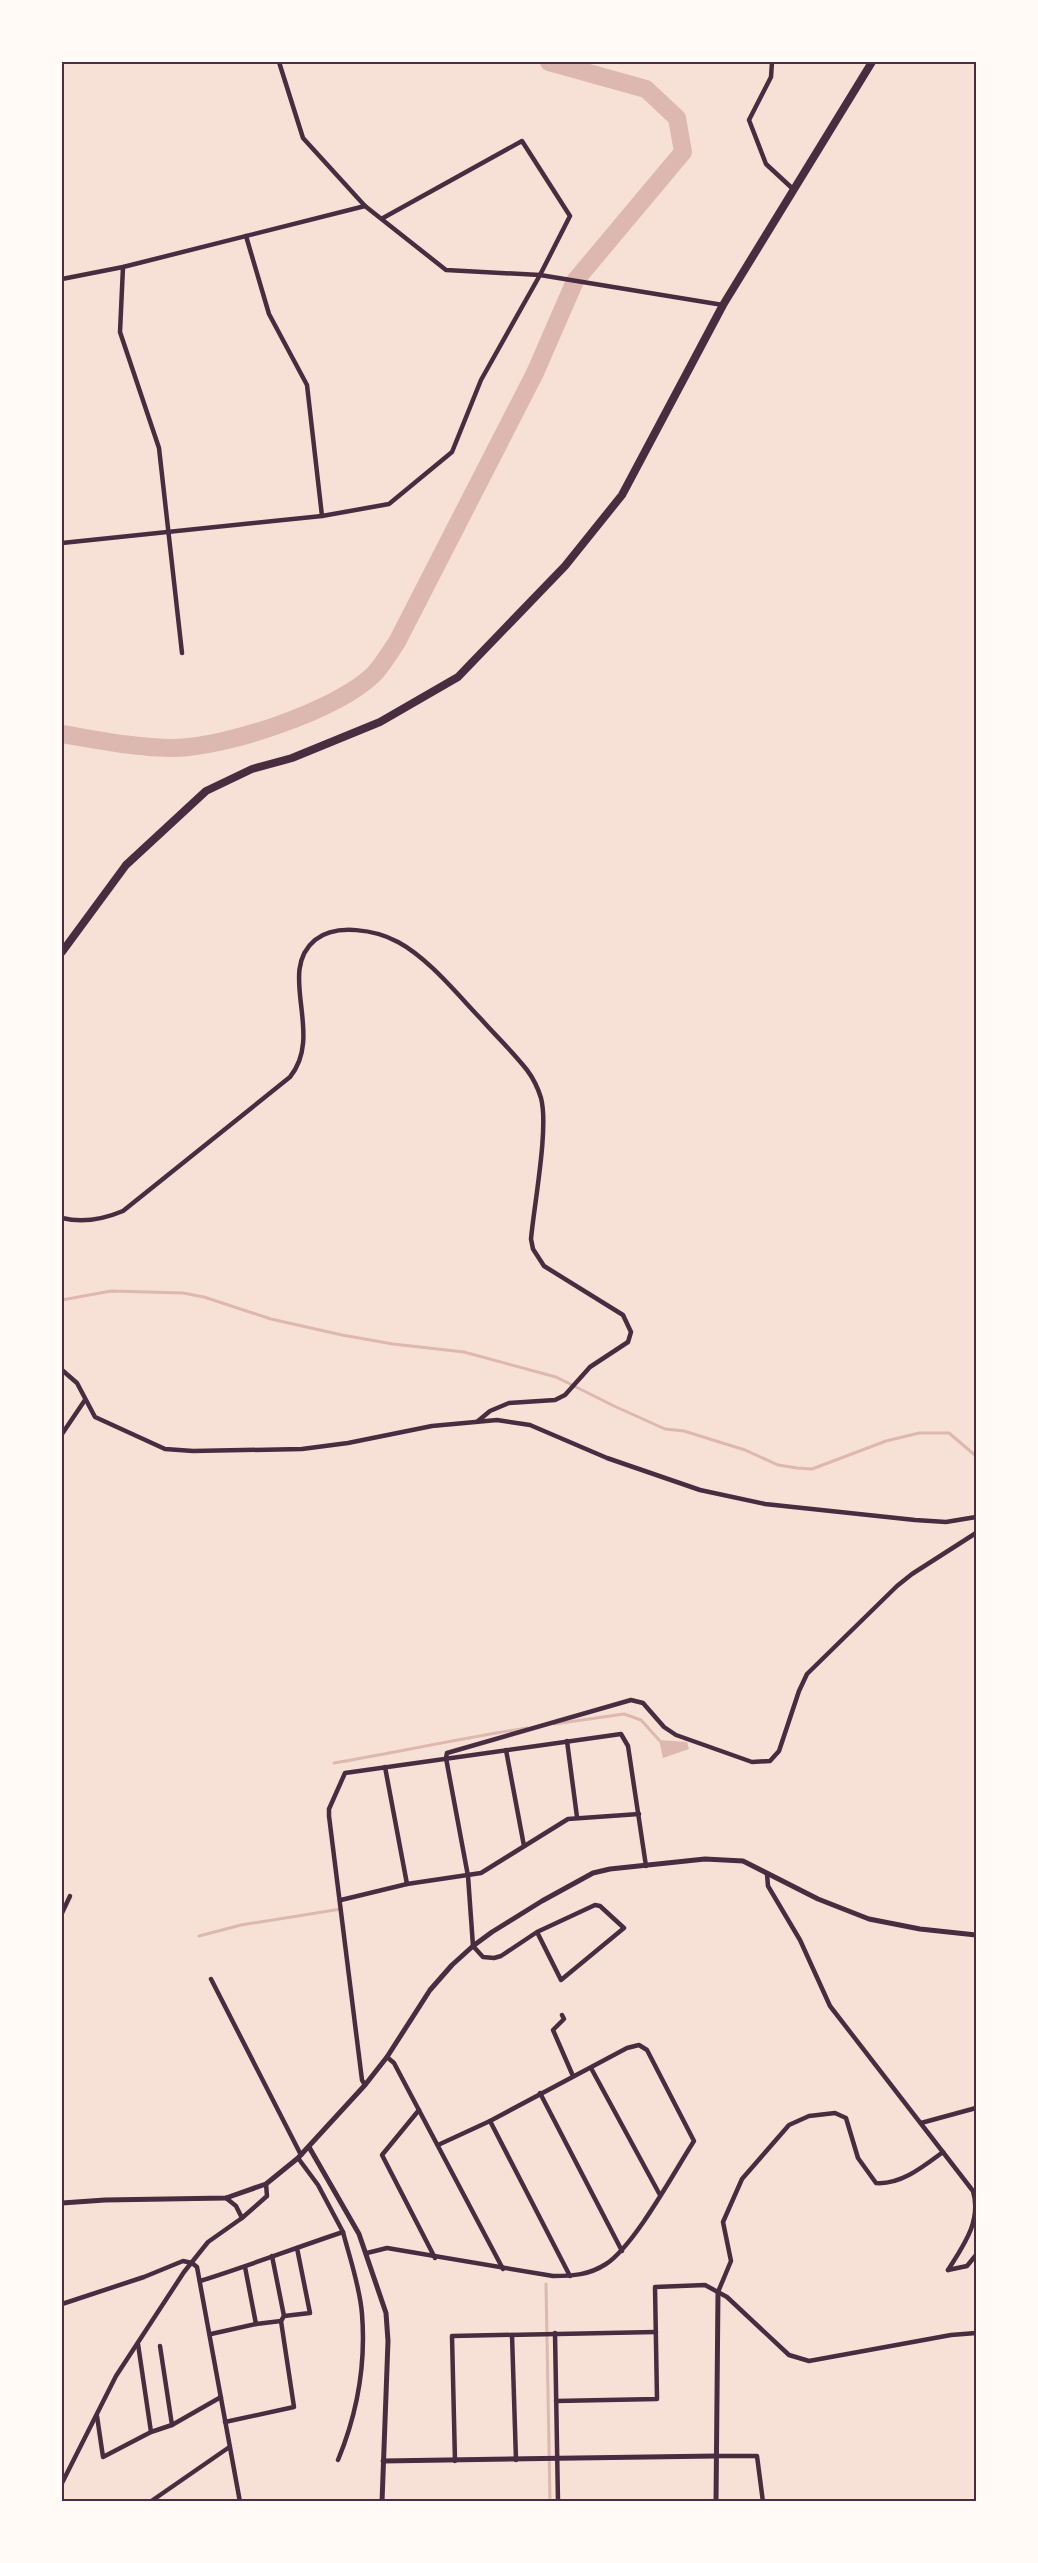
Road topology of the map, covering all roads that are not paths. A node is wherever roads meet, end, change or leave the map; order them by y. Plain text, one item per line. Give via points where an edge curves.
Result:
1 (279, 62) edge
2 (772, 62) edge
3 (872, 62) edge
4 (793, 189) junction
5 (365, 206) junction
6 (382, 218) junction
7 (246, 236) junction
8 (123, 267) junction
9 (540, 275) junction
10 (62, 279) edge
11 (723, 305) junction
12 (322, 516) junction
13 (170, 532) junction
14 (62, 543) edge
15 (182, 653) dead end
16 (63, 946) edge
17 (62, 1218) edge
18 (62, 1370) edge
19 (85, 1400) junction
20 (478, 1421) junction
21 (62, 1434) edge
22 (976, 1516) edge
23 (976, 1533) edge
24 (567, 1741) junction
25 (506, 1750) junction
26 (446, 1758) junction
27 (385, 1767) junction
28 (639, 1814) junction
29 (577, 1817) junction
30 (524, 1846) junction
31 (646, 1866) junction
32 (767, 1874) junction
33 (468, 1876) junction
34 (407, 1884) junction
35 (70, 1896) dead end
36 (341, 1900) junction
37 (62, 1913) edge
38 (537, 1932) junction
39 (976, 1935) edge
40 (473, 1946) junction
41 (211, 1979) dead end
42 (562, 2015) dead end
43 (387, 2057) junction
44 (591, 2068) junction
45 (573, 2076) junction
46 (365, 2085) junction
47 (540, 2093) junction
48 (976, 2108) edge
49 (419, 2110) junction
50 (490, 2121) junction
51 (921, 2123) junction
52 (438, 2145) junction
53 (309, 2147) junction
54 (943, 2152) junction
55 (300, 2157) junction
56 (266, 2184) junction
57 (660, 2195) junction
58 (226, 2198) junction
59 (62, 2204) edge
60 (242, 2218) junction
61 (343, 2232) junction
62 (297, 2248) junction
63 (622, 2251) junction
64 (367, 2253) junction
65 (976, 2254) edge
66 (272, 2256) junction
67 (435, 2258) junction
68 (192, 2263) junction
69 (245, 2267) junction
70 (503, 2270) junction
71 (570, 2276) junction
72 (200, 2281) junction
73 (718, 2292) junction
74 (62, 2304) edge
75 (283, 2319) junction
76 (256, 2324) junction
77 (656, 2332) junction
78 (555, 2333) junction
79 (976, 2333) edge
80 (211, 2334) junction
81 (512, 2336) junction
82 (138, 2344) junction
83 (160, 2346) dead end
84 (221, 2397) junction
85 (556, 2401) junction
86 (97, 2416) junction
87 (225, 2422) junction
88 (172, 2425) junction
89 (151, 2433) junction
90 (228, 2448) junction
91 (716, 2456) junction
92 (338, 2460) dead end
93 (516, 2460) junction
94 (556, 2460) junction
95 (383, 2461) junction
96 (455, 2461) junction
97 (62, 2483) edge
98 (150, 2502) edge
99 (240, 2502) edge
100 (382, 2502) edge
101 (558, 2502) edge
102 (716, 2502) edge
103 (763, 2502) edge

1 - 5 street via 303,138
2 - 4 street via 771,77 749,120 766,164
3 - 4 highway
4 - 11 highway
5 - 6 street
5 - 7 street
6 - 9 street via 446,270
6 - 9 street via 522,141 570,216
7 - 8 street
7 - 12 street via 269,314 307,385
8 - 10 street
8 - 13 street via 120,333 159,448
9 - 11 street
9 - 12 street via 481,380 452,452 389,504
11 - 16 highway via 622,495 565,566 458,677 380,722 292,758 252,769 206,791 126,865
12 - 13 street
13 - 14 street
13 - 15 street
17 - 20 street via 79,1221 123,1211 290,1077 299,1064 304,1044 300,963 313,942 344,930 389,938 410,949 451,987 528,1070 543,1109 533,1249 544,1266 623,1315 631,1332 628,1342 590,1367 555,1400 509,1402
18 - 19 street via 77,1383
19 - 20 street via 100,1420 165,1449 193,1451 326,1446
19 - 21 street
20 - 22 street via 530,1425 659,1477 765,1503 946,1522
23 - 26 street via 897,1586 811,1669 799,1691 779,1751 770,1761 753,1761 676,1735 643,1703 631,1700 454,1749
24 - 25 street
24 - 28 street via 624,1736
24 - 29 street
25 - 26 street
25 - 30 street
26 - 27 street
26 - 33 street
27 - 34 street
27 - 36 street via 345,1773 329,1809
28 - 29 street
28 - 31 street
29 - 30 street
30 - 33 street via 481,1874
31 - 32 street via 705,1859 743,1861
31 - 40 street via 593,1873
32 - 39 street via 869,1919
32 - 51 street via 768,1886 800,1940 830,2006
33 - 34 street
33 - 40 street
34 - 36 street
35 - 37 street
36 - 46 street via 356,2042
38 - 38 street via 561,1980 624,1928 595,1905
38 - 40 street via 494,1958 483,1956
40 - 43 street via 430,1990
41 - 55 street
42 - 45 street via 564,2019 553,2030
43 - 46 street
43 - 49 street
44 - 45 street
44 - 57 street
44 - 57 street via 634,2046 646,2050 694,2141
45 - 47 street
46 - 53 street
47 - 50 street
47 - 63 street
48 - 51 street
49 - 52 street
49 - 67 street via 382,2155
50 - 52 street
50 - 71 street
51 - 54 street
52 - 70 street
53 - 55 street
53 - 64 street via 347,2210
54 - 65 street via 973,2191 976,2201 969,2237 948,2270 967,2266
54 - 73 street via 889,2184 876,2183 858,2158 846,2118 835,2113 809,2116 789,2125 742,2178 728,2208 723,2222 731,2261
55 - 56 street
55 - 61 street
56 - 58 street
56 - 60 street via 267,2196
57 - 63 street
58 - 59 street via 105,2199
58 - 60 street
60 - 68 street via 208,2242
61 - 62 street
61 - 92 street via 362,2313 362,2354 354,2412
62 - 66 street
62 - 75 street via 310,2313
63 - 71 street via 589,2273
64 - 67 street via 387,2248
64 - 95 street via 386,2313
66 - 69 street
66 - 75 street
67 - 70 street
68 - 72 street
68 - 74 street via 183,2262
68 - 82 street
69 - 72 street
69 - 76 street
70 - 71 street
72 - 80 street
73 - 77 street via 705,2285 655,2287
73 - 79 street via 789,2355 802,2360
73 - 91 street
75 - 76 street
75 - 87 street via 294,2407
76 - 80 street
77 - 78 street
77 - 85 street via 657,2399
78 - 81 street
78 - 85 street
80 - 84 street
81 - 93 street
81 - 96 street via 452,2336
82 - 86 street via 116,2376
82 - 89 street
83 - 88 street
84 - 87 street
84 - 88 street
85 - 94 street
86 - 89 street via 103,2457
86 - 97 street
87 - 90 street
88 - 89 street
90 - 98 street
90 - 99 street
91 - 94 street
91 - 102 street
91 - 103 street via 757,2456
93 - 94 street
93 - 96 street
94 - 101 street
95 - 96 street
95 - 100 street

